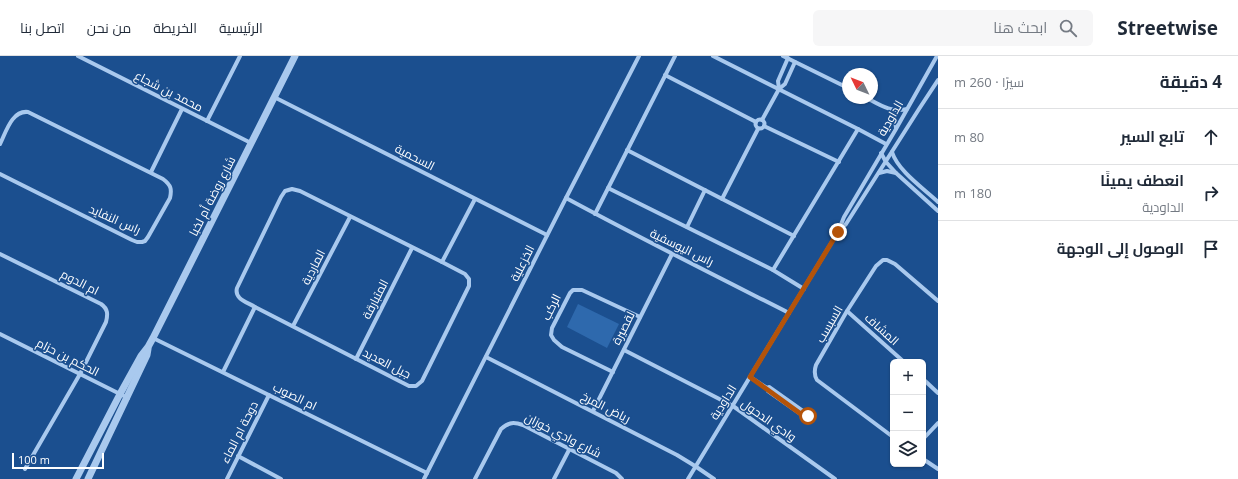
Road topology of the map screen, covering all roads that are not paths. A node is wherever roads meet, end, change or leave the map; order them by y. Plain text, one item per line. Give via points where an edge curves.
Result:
1 (78, 56) edge
2 (239, 56) edge
3 (295, 56) edge
4 (639, 56) edge
5 (675, 56) edge
6 (713, 56) edge
7 (783, 56) edge
8 (937, 56) edge
9 (788, 58) junction
10 (795, 62) junction
11 (665, 75) junction
12 (938, 80) edge
13 (842, 85) edge
14 (779, 89) junction
15 (274, 97) junction
16 (878, 103) edge
17 (182, 109) junction
18 (890, 109) junction
19 (907, 109) junction
20 (762, 120) junction
21 (207, 121) junction
22 (756, 122) junction
23 (764, 126) junction
24 (758, 129) junction
25 (858, 129) junction
26 (896, 129) junction
27 (251, 143) junction
28 (0, 144) edge
29 (886, 144) junction
30 (627, 150) junction
31 (892, 152) junction
32 (881, 153) junction
33 (838, 162) junction
34 (886, 162) junction
35 (151, 172) junction
36 (878, 173) junction
37 (896, 173) junction
38 (0, 174) edge
39 (608, 188) junction
40 (705, 190) junction
41 (566, 198) junction
42 (475, 199) junction
43 (722, 199) junction
44 (938, 202) edge
45 (938, 211) edge
46 (595, 214) junction
47 (350, 216) junction
48 (687, 227) junction
49 (838, 232) junction
50 (547, 235) junction
51 (794, 236) junction
52 (412, 248) junction
53 (0, 254) edge
54 (672, 254) junction
55 (442, 262) junction
56 (773, 270) junction
57 (804, 289) junction
58 (938, 302) edge
59 (255, 307) junction
60 (847, 311) junction
61 (789, 313) junction
62 (640, 317) junction
63 (293, 326) junction
64 (0, 334) edge
65 (153, 338) junction
66 (148, 347) junction
67 (624, 350) junction
68 (486, 357) junction
69 (356, 359) junction
70 (901, 359) edge
71 (223, 372) junction
72 (613, 372) junction
73 (80, 374) junction
74 (750, 377) junction
75 (926, 382) edge
76 (938, 393) edge
77 (120, 394) junction
78 (269, 395) junction
79 (128, 398) junction
80 (787, 402) junction
81 (733, 406) junction
82 (592, 411) junction
83 (938, 423) edge
84 (890, 435) edge
85 (926, 436) edge
86 (569, 450) junction
87 (238, 456) junction
88 (926, 461) edge
89 (695, 466) junction
90 (26, 469) dead end
91 (938, 470) edge
92 (427, 473) junction
93 (76, 479) edge
94 (88, 479) edge
95 (227, 479) edge
96 (281, 479) edge
97 (424, 479) edge
98 (475, 479) edge
99 (554, 479) edge
100 (622, 479) edge
101 (688, 479) edge
102 (714, 479) edge
103 (835, 479) edge

1 - 17 street, محمد بن شجاع
2 - 21 street
3 - 15 street, شارع روضة أم لخبا
4 - 41 street, الخزعلية
5 - 11 street
6 - 14 street
7 - 9 street
8 - 19 street, الداودية
9 - 10 street
9 - 14 street via 778,81
10 - 13 street
10 - 14 street
11 - 22 street
11 - 30 street
12 - 31 street, الداودية
14 - 20 street
14 - 25 street
15 - 27 street, شارع روضة أم لخبا
15 - 42 street, السحمية
16 - 18 street
17 - 21 street, محمد بن شجاع
17 - 35 street
18 - 19 street
18 - 26 street
19 - 26 street, الداودية
20 - 22 street
20 - 23 street
21 - 27 street, محمد بن شجاع
22 - 24 street
23 - 24 street
23 - 33 street
24 - 43 street
25 - 29 street
25 - 33 street
26 - 29 street, الداودية
27 - 65 street, شارع روضة أم لخبا
28 - 35 street, راس النفايد via 15,116 23,111
29 - 32 street, الداودية
30 - 39 street
30 - 40 street
31 - 34 street, الداودية
31 - 44 street via 899,167
32 - 34 street
32 - 49 street, الداودية via 841,222
33 - 51 street
34 - 36 street, الداودية
34 - 37 street
35 - 38 street, راس النفايد via 168,182 172,192 148,238 137,242
36 - 37 street
36 - 49 street, الداودية
37 - 45 street
39 - 46 street
39 - 48 street
40 - 43 street
40 - 48 street
41 - 46 street, راس اليوسفية
41 - 50 street, الخزعلية
42 - 50 street, السحمية
42 - 55 street
43 - 51 street
46 - 54 street, راس اليوسفية
47 - 52 street, جبل العديد
47 - 59 street, جبل العديد via 296,189 285,191 236,292 239,298
47 - 63 street, الماردية
48 - 56 street
49 - 57 street, الداودية
50 - 68 street, الخزعلية
51 - 56 street
52 - 55 street, جبل العديد
52 - 69 street, المتبارقة
53 - 73 street, ام الدوم via 101,304 107,310 106,322
54 - 61 street, راس اليوسفية
54 - 62 street, لقصيرة
55 - 69 street, جبل العديد via 468,276 470,282 422,381 416,386 409,386
56 - 57 street
57 - 61 street, الداودية
58 - 60 street, السبسب via 895,264 883,260 876,266
59 - 63 street, جبل العديد
59 - 71 street
60 - 70 street, المشاف
60 - 84 street, السبسب via 816,365 814,375 821,384
61 - 74 street, الداودية
62 - 67 street, لقصيرة
62 - 72 street, الركب via 582,290 573,290 552,328 551,335 562,347
63 - 69 street, جبل العديد
64 - 73 street, الحكم بن حزام
65 - 66 street, شارع روضة أم لخبا
65 - 71 street, ام الصوب
66 - 77 street, شارع روضة أم لخبا
66 - 79 street, شارع روضة أم لخبا
67 - 72 street, لقصيرة
67 - 81 street, وادي الدحول
68 - 82 street, رياض المرخ
68 - 92 street, الخزعلية
71 - 78 street, ام الصوب
72 - 82 street, لقصيرة
73 - 77 street, الحكم بن حزام
73 - 90 street
74 - 80 street
74 - 81 street, الداودية
75 - 76 street
77 - 79 street, الحكم بن حزام
77 - 93 street, شارع روضة أم لخبا
78 - 87 street, دوحة ام الماء
78 - 92 street, ام الصوب
79 - 94 street, شارع روضة أم لخبا
80 - 80 street via 806,418 808,416 807,414
81 - 89 street, الداودية
81 - 103 street, وادي الدحول
82 - 89 street, رياض المرخ
83 - 85 street
86 - 98 street, شارع وادي خوزان via 523,425 511,422 502,429
86 - 99 street
86 - 100 street, شارع وادي خوزان via 616,473
87 - 95 street, دوحة ام الماء
87 - 96 street
88 - 91 street
89 - 101 street, الداودية
89 - 102 street, رياض المرخ
92 - 97 street, الخزعلية

